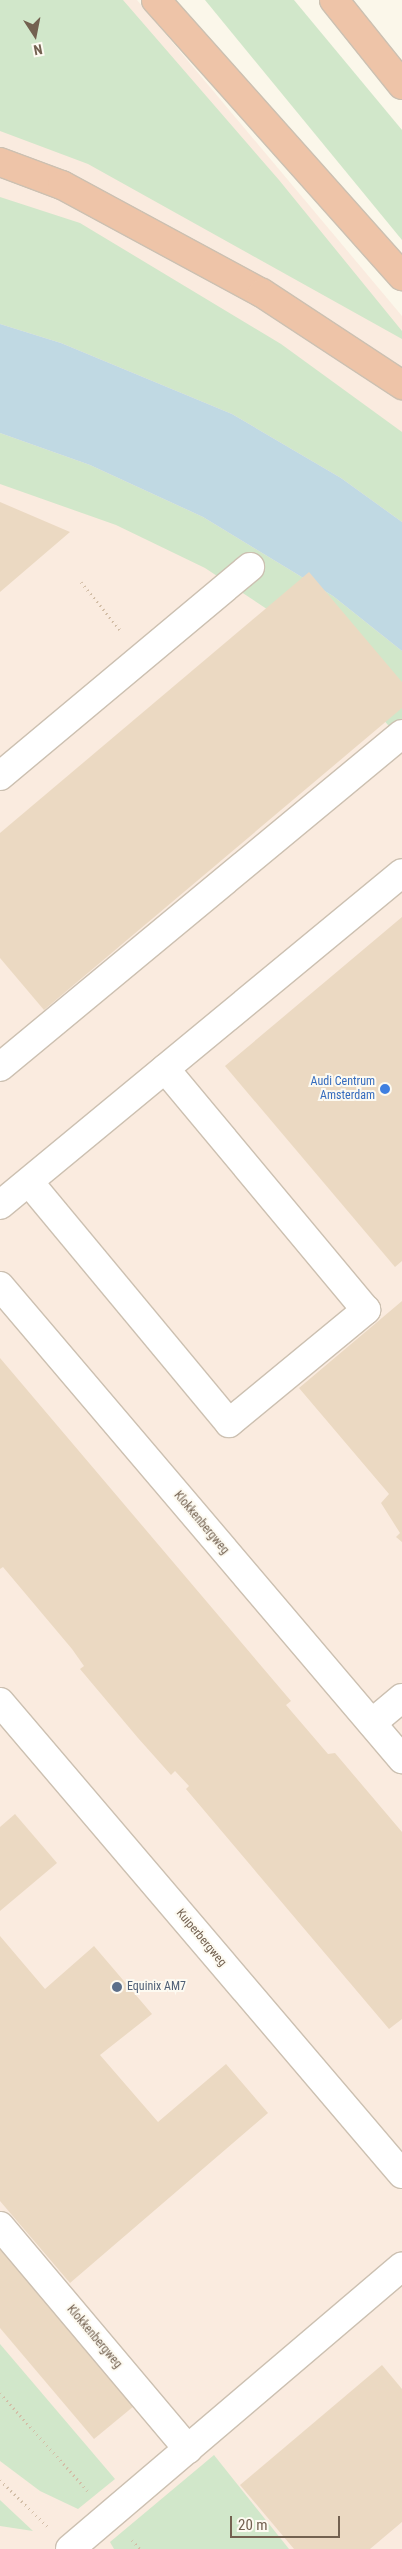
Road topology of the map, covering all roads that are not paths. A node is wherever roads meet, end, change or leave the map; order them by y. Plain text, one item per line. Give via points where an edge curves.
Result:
1 (156, 0) edge
2 (334, 0) edge
3 (402, 85) edge
4 (0, 162) edge
5 (402, 276) edge
6 (402, 385) edge
7 (250, 567) dead end
8 (402, 734) edge
9 (0, 776) edge
10 (402, 873) edge
11 (0, 1068) edge
12 (165, 1069) junction
13 (29, 1182) junction
14 (0, 1205) edge
15 (0, 1286) edge
16 (402, 1698) edge
17 (0, 1702) edge
18 (372, 1723) junction
19 (402, 1759) edge
20 (402, 2174) edge
21 (0, 2226) edge
22 (402, 2266) edge
23 (188, 2449) junction
24 (70, 2549) edge

1 - 5 highway
2 - 3 highway
4 - 6 highway via 62,186 262,293
7 - 9 street
8 - 11 street
10 - 12 street
12 - 13 street
12 - 13 street via 366,1310 229,1423
13 - 14 street
15 - 18 street, Klokkenbergweg
16 - 18 street
17 - 20 street, Kuiperbergweg
18 - 19 street, Klokkenbergweg
21 - 23 street, Klokkenbergweg
22 - 23 street
23 - 24 street

